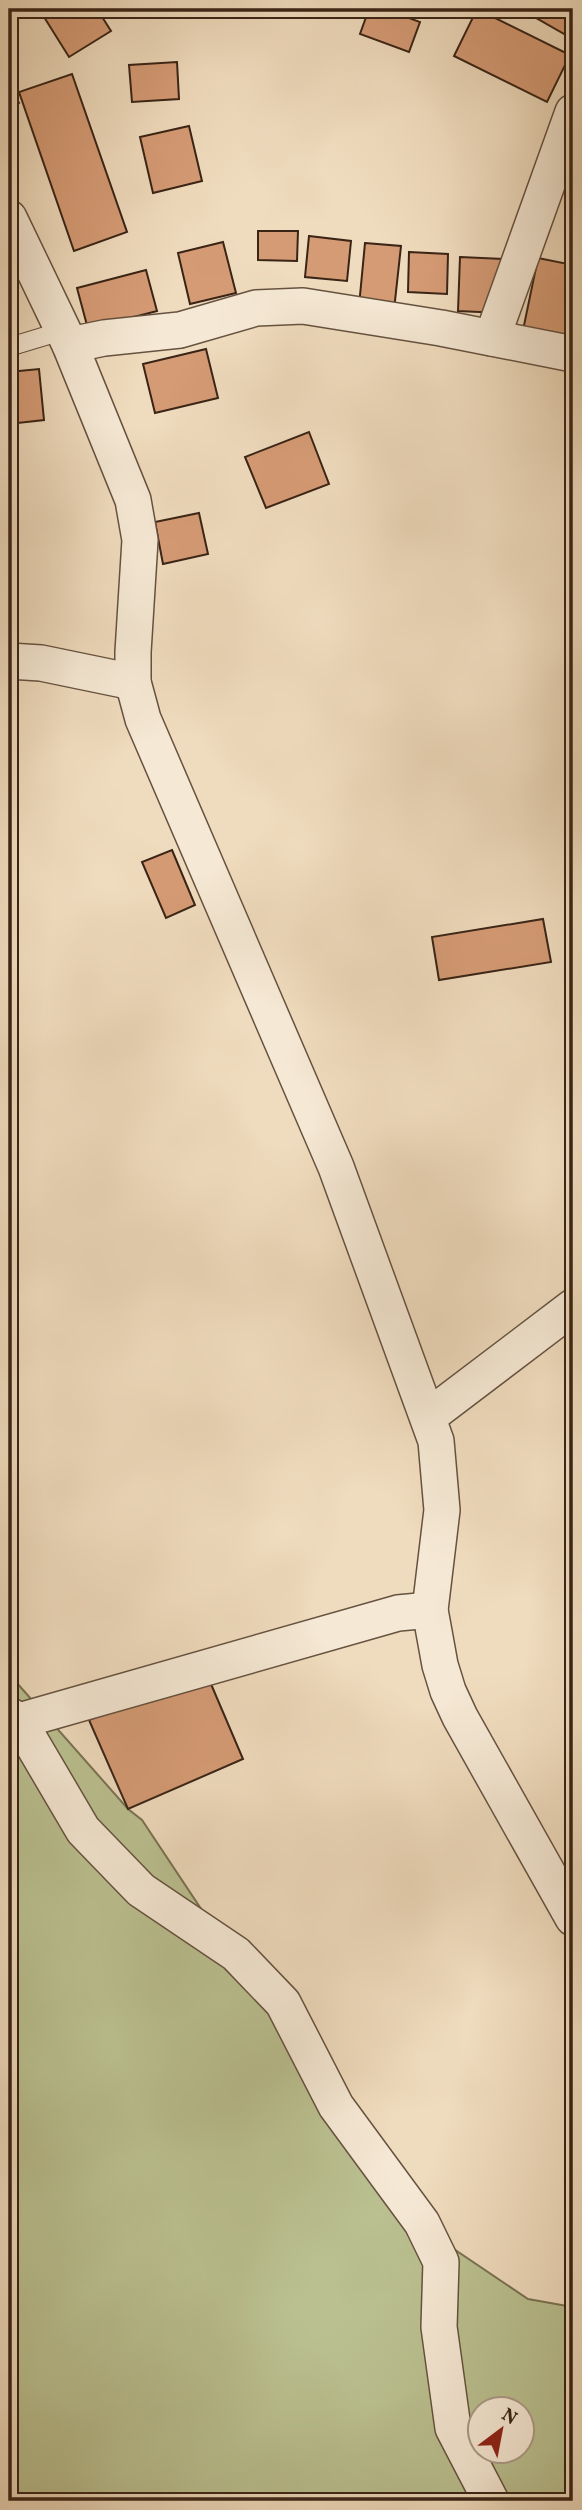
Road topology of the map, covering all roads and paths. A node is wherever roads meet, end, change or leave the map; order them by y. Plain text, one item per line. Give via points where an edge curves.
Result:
1 (573, 111) edge
2 (9, 218) edge
3 (66, 338) junction
4 (492, 338) junction
5 (9, 347) edge
6 (573, 354) edge
7 (9, 661) edge
8 (133, 682) junction
9 (573, 1307) edge
10 (428, 1417) junction
11 (430, 1610) junction
12 (14, 1718) edge
13 (573, 1917) edge
14 (491, 2501) edge

1 - 4 street
2 - 3 street
3 - 4 street via 180,330 256,308 281,306 351,312
3 - 5 lane
3 - 8 street via 138,520
4 - 6 street
7 - 8 street
8 - 10 street via 159,759 336,1167
9 - 10 street
10 - 11 street via 436,1441 442,1510
11 - 12 street via 398,1613
11 - 13 street via 440,1665 460,1717
12 - 14 street via 83,1830 141,1890 236,1954 283,2003 337,2106 422,2223 441,2262 439,2327 453,2428

